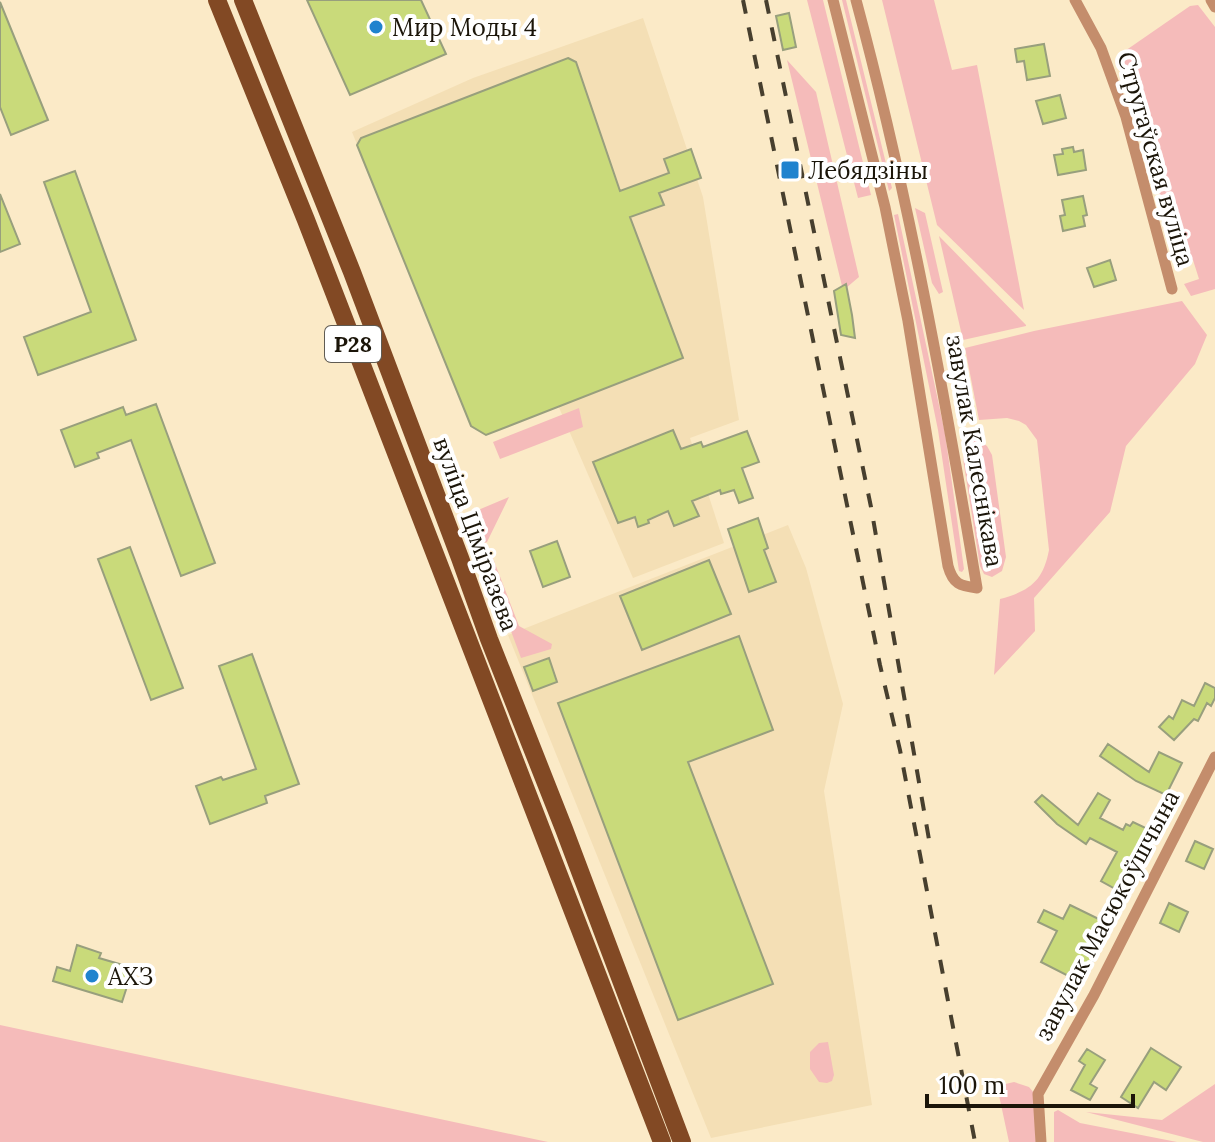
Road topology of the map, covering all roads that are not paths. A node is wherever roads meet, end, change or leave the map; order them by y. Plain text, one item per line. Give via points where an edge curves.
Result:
1 (217, 0) edge
2 (243, 0) edge
3 (833, 0) edge
4 (856, 0) edge
5 (1075, 0) edge
6 (1211, 0) edge
7 (1215, 7) edge
8 (1172, 289) dead end
9 (1215, 757) edge
10 (662, 1142) edge
11 (682, 1142) edge
12 (1041, 1142) edge

1 - 10 main road, вуліца Ціміразева / Р28
2 - 11 main road, вуліца Ціміразева / Р28 via 352,272
3 - 4 street, завулак Калеснікава via 885,207 948,566 960,586 977,588 948,416 884,106
5 - 8 street, Стругаўская вуліца via 1101,48 1126,117
6 - 7 street
9 - 12 street, завулак Масюкоўшчына via 1038,1094

